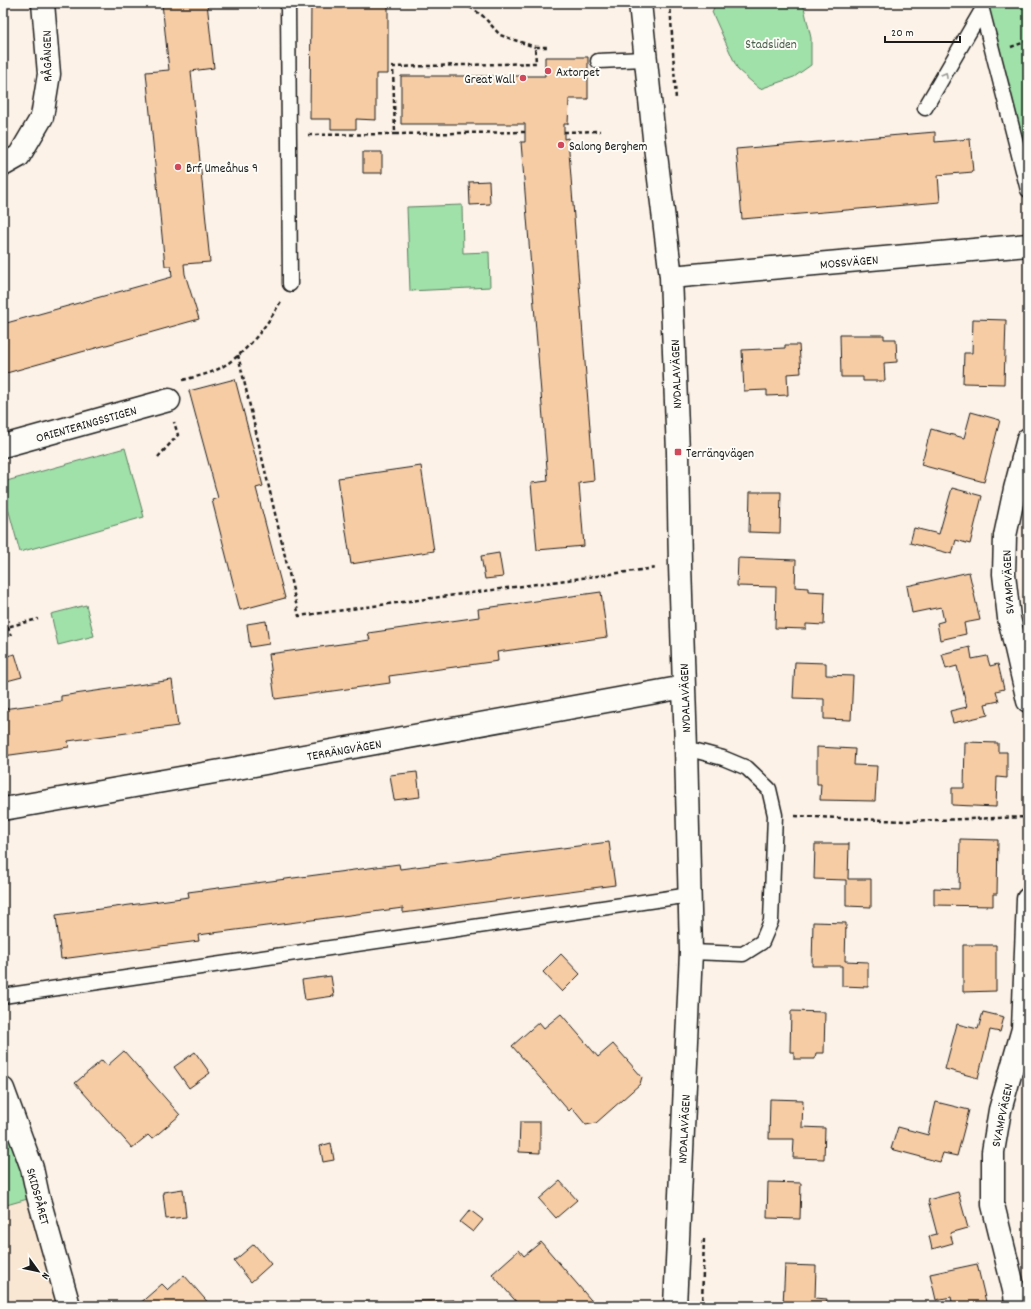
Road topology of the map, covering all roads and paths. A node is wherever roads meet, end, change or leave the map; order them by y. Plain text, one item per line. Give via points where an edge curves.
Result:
1 (43, 3) edge
2 (288, 3) edge
3 (464, 3) edge
4 (640, 3) edge
5 (535, 47) junction
6 (547, 47) dead end
7 (646, 59) junction
8 (598, 61) dead end
9 (925, 108) dead end
10 (600, 131) dead end
11 (525, 132) dead end
12 (564, 132) dead end
13 (395, 134) junction
14 (289, 136) junction
15 (3, 165) edge
16 (1028, 190) edge
17 (1028, 245) edge
18 (671, 277) junction
19 (290, 284) joint
20 (238, 355) junction
21 (169, 400) junction
22 (1028, 438) edge
23 (3, 446) edge
24 (158, 457) dead end
25 (680, 565) junction
26 (38, 619) dead end
27 (8, 626) junction
28 (3, 628) edge
29 (11, 636) dead end
30 (684, 686) junction
31 (1028, 701) edge
32 (686, 748) junction
33 (3, 808) edge
34 (775, 815) junction
35 (1028, 817) edge
36 (690, 895) junction
37 (1028, 899) edge
38 (691, 952) junction
39 (3, 996) edge
40 (3, 1089) edge
41 (69, 1306) edge
42 (675, 1306) edge
43 (1016, 1306) edge

1 - 15 street, RÅGÅNGEN via 49,74 42,117 19,156
2 - 14 lane
3 - 5 path via 483,16 500,34
4 - 7 street, NYDALAVÄGEN
5 - 6 path
5 - 13 path via 536,63 393,67
7 - 8 lane
7 - 18 street, NYDALAVÄGEN
9 -> 16 lane via 982,10
10 - 12 path
11 - 13 path
13 - 14 path
14 - 19 lane
17 - 18 street, MOSSVÄGEN
18 - 25 street, NYDALAVÄGEN
19 - 20 path via 262,330
20 - 21 path via 216,370 176,382
20 - 25 path via 299,616
21 - 23 street, ORIENTERINGSSTIGEN
21 - 24 path via 178,435
22 - 31 street, SVAMPVÄGEN via 1005,536 1004,574 1009,618
25 - 30 street, NYDALAVÄGEN
26 - 27 path
27 - 28 path
27 - 29 path
30 - 32 street, NYDALAVÄGEN
30 - 33 street, TERRÄNGVÄGEN via 249,766
32 - 34 lane, NYDALAVÄGEN via 723,758 747,768 769,788
32 - 36 street, NYDALAVÄGEN
34 - 35 path via 905,822
34 - 38 lane, NYDALAVÄGEN via 771,921 762,942 744,954
36 - 38 street, NYDALAVÄGEN
36 - 39 lane
37 - 43 street, SVAMPVÄGEN via 1023,1029 1000,1110 993,1152 993,1205
38 - 42 street, NYDALAVÄGEN
40 - 41 street, SKIDSPÅRET via 32,1168

